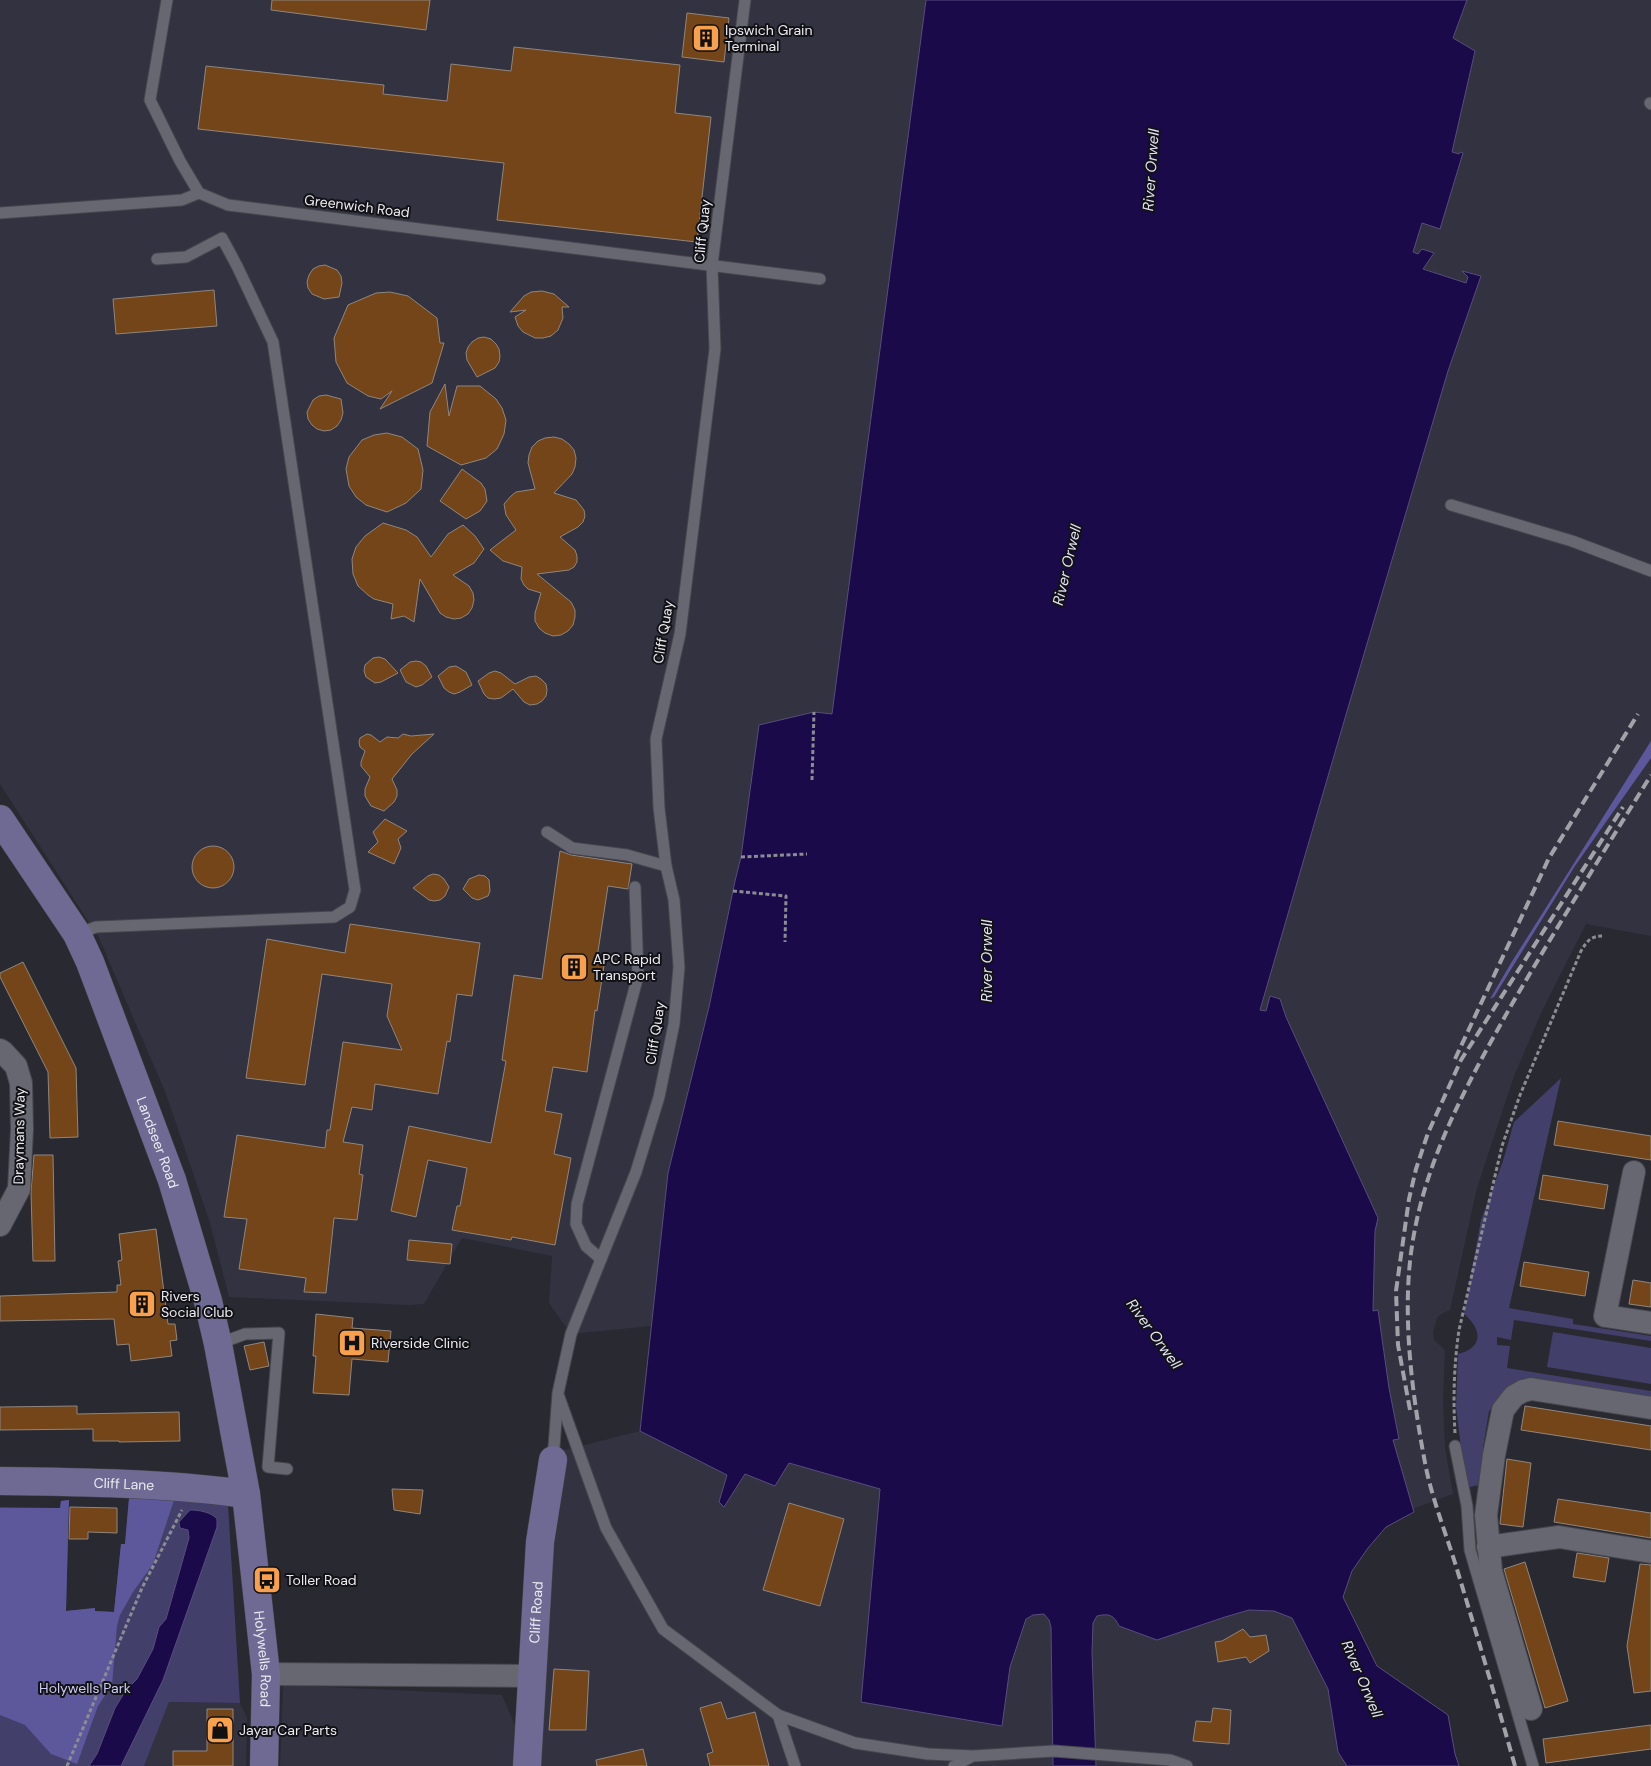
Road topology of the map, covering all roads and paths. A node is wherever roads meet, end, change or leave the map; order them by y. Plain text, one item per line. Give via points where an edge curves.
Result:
1 (167, 0) edge
2 (745, 0) edge
3 (199, 194) junction
4 (0, 213) edge
5 (157, 259) dead end
6 (712, 265) junction
7 (820, 279) dead end
8 (1451, 505) dead end
9 (1651, 571) edge
10 (814, 712) dead end
11 (812, 780) dead end
12 (0, 819) edge
13 (547, 832) dead end
14 (807, 854) dead end
15 (741, 856) dead end
16 (666, 866) junction
17 (635, 887) dead end
18 (733, 891) dead end
19 (78, 934) junction
20 (1602, 936) dead end
21 (785, 942) dead end
22 (0, 1050) edge
23 (1634, 1172) dead end
24 (0, 1225) edge
25 (601, 1259) junction
26 (1651, 1323) edge
27 (218, 1344) junction
28 (558, 1393) junction
29 (1651, 1408) edge
30 (1455, 1446) joint
31 (553, 1460) joint
32 (287, 1469) dead end
33 (0, 1481) edge
34 (194, 1487) junction
35 (246, 1494) junction
36 (1488, 1547) junction
37 (1651, 1552) edge
38 (266, 1674) junction
39 (532, 1676) junction
40 (1531, 1709) dead end
41 (778, 1715) junction
42 (972, 1756) junction
43 (67, 1766) edge
44 (264, 1766) edge
45 (527, 1766) edge
46 (795, 1766) edge
47 (954, 1766) edge
48 (1187, 1766) edge
49 (1532, 1766) edge

1 - 3 lane via 150,100
2 - 6 lane, Cliff Quay
3 - 4 lane via 182,200
3 - 6 lane, Greenwich Road via 228,205
5 - 19 lane via 186,257 222,238 273,342 356,890 350,908 334,917 96,927
6 - 7 lane, Greenwich Road
6 - 16 lane, Cliff Quay via 715,349 680,634 656,739
8 - 9 lane via 1572,541
10 - 11 path
12 - 19 street, Landseer Road
13 - 16 lane via 572,848 627,855
14 - 15 path
16 - 25 lane, Cliff Quay via 674,900 680,967 674,1024 659,1097 636,1172
17 - 25 lane, Cliff Quay via 638,976 577,1204 576,1224 586,1246
18 - 21 path via 786,896
19 - 27 street, Landseer Road via 172,1180
20 - 30 path via 1588,940 1581,950 1502,1146 1459,1330 1453,1403
22 - 24 street, Draymans Way via 16,1066 21,1083 22,1129 19,1189
23 - 26 street via 1605,1316
25 - 28 lane, Cliff Quay via 571,1334
27 - 32 lane via 245,1334 279,1334 268,1467
27 - 35 street, Landseer Road
28 - 31 lane, Cliff Quay
28 - 41 lane via 606,1528 663,1629
29 - 36 street via 1531,1389 1514,1396 1503,1410 1494,1455 1486,1515
30 - 49 lane via 1468,1506 1470,1550
31 - 39 street, Cliff Road via 540,1542
33 - 34 street, Cliff Lane
34 - 35 street, Cliff Lane
34 - 43 path via 142,1588
35 - 38 street, Holywells Road
36 - 37 street via 1559,1537
36 - 40 street via 1491,1571
38 - 39 street
38 - 44 street, Holywells Road
39 - 45 street, Cliff Road
41 - 42 lane via 855,1743 928,1754
41 - 46 lane
42 - 47 lane
42 - 48 lane via 1054,1751 1170,1760

